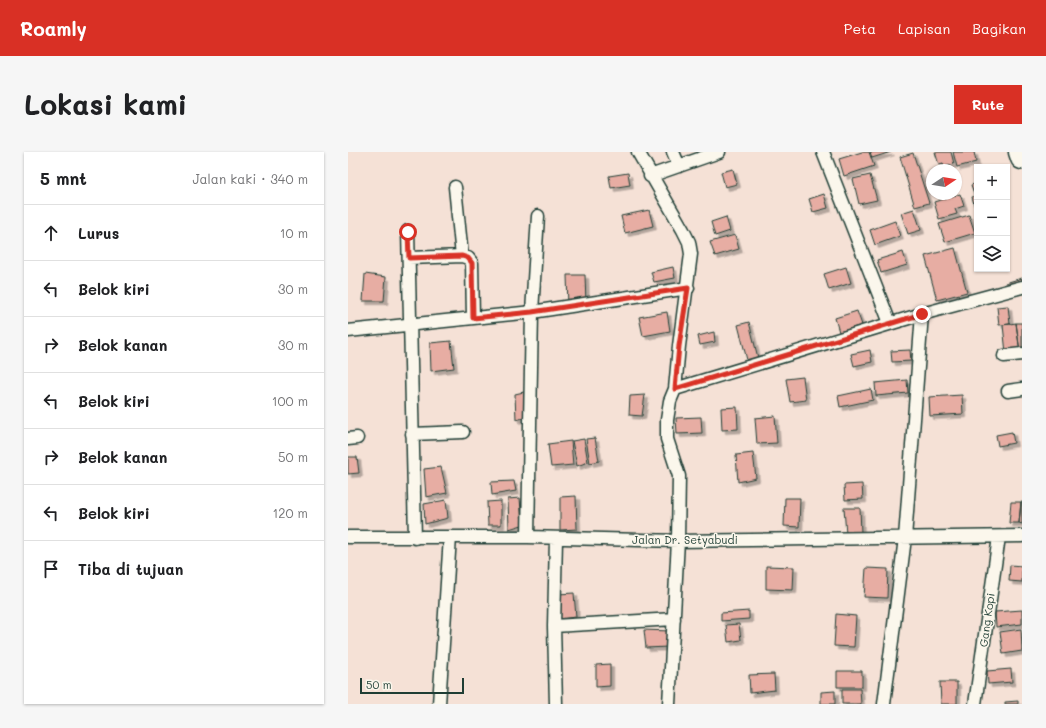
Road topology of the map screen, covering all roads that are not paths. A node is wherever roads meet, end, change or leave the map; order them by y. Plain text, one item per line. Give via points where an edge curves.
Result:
1 (638, 152) edge
2 (673, 152) edge
3 (719, 152) edge
4 (823, 152) edge
5 (1020, 152) edge
6 (1022, 158) edge
7 (679, 166) junction
8 (650, 176) junction
9 (455, 187) dead end
10 (538, 216) dead end
11 (408, 232) dead end
12 (462, 256) junction
13 (409, 258) junction
14 (1022, 287) edge
15 (688, 288) junction
16 (532, 312) junction
17 (922, 314) junction
18 (473, 318) junction
19 (890, 323) junction
20 (410, 326) junction
21 (348, 332) edge
22 (1022, 354) edge
23 (1004, 356) dead end
24 (675, 389) junction
25 (1022, 389) edge
26 (1008, 391) dead end
27 (463, 432) dead end
28 (412, 434) junction
29 (450, 536) junction
30 (1022, 536) edge
31 (528, 537) junction
32 (999, 537) junction
33 (348, 538) edge
34 (415, 538) junction
35 (905, 538) junction
36 (556, 539) junction
37 (678, 541) junction
38 (674, 619) junction
39 (554, 626) junction
40 (439, 704) edge
41 (556, 704) edge
42 (669, 704) edge
43 (884, 704) edge
44 (975, 704) edge

1 - 8 street
2 - 7 street
3 - 7 street
4 - 19 street
5 - 6 highway
7 - 8 street
8 - 15 street via 689,242 691,254
9 - 12 street
10 - 16 street
11 - 13 street
12 - 13 street
12 - 18 street via 472,263
13 - 20 street
14 - 17 street
15 - 16 street
15 - 24 street
16 - 18 street
16 - 31 street
17 - 19 street
17 - 35 street
18 - 20 street
19 - 24 street
20 - 21 street
20 - 28 street
22 - 23 street
24 - 37 street via 667,420 668,439 678,476
25 - 26 street
27 - 28 street
28 - 34 street
29 - 31 street, Jalan Dr. Setyabudi
29 - 34 street, Jalan Dr. Setyabudi
29 - 40 street
30 - 32 street, Jalan Dr. Setyabudi
31 - 36 street, Jalan Dr. Setyabudi
32 - 35 street, Jalan Dr. Setyabudi
32 - 44 street, Gang Kopi
33 - 34 street, Jalan Dr. Setyabudi
35 - 37 street, Jalan Dr. Setyabudi
35 - 43 street
36 - 37 street, Jalan Dr. Setyabudi
36 - 39 street
37 - 38 street
38 - 39 street
38 - 42 street
39 - 41 street

